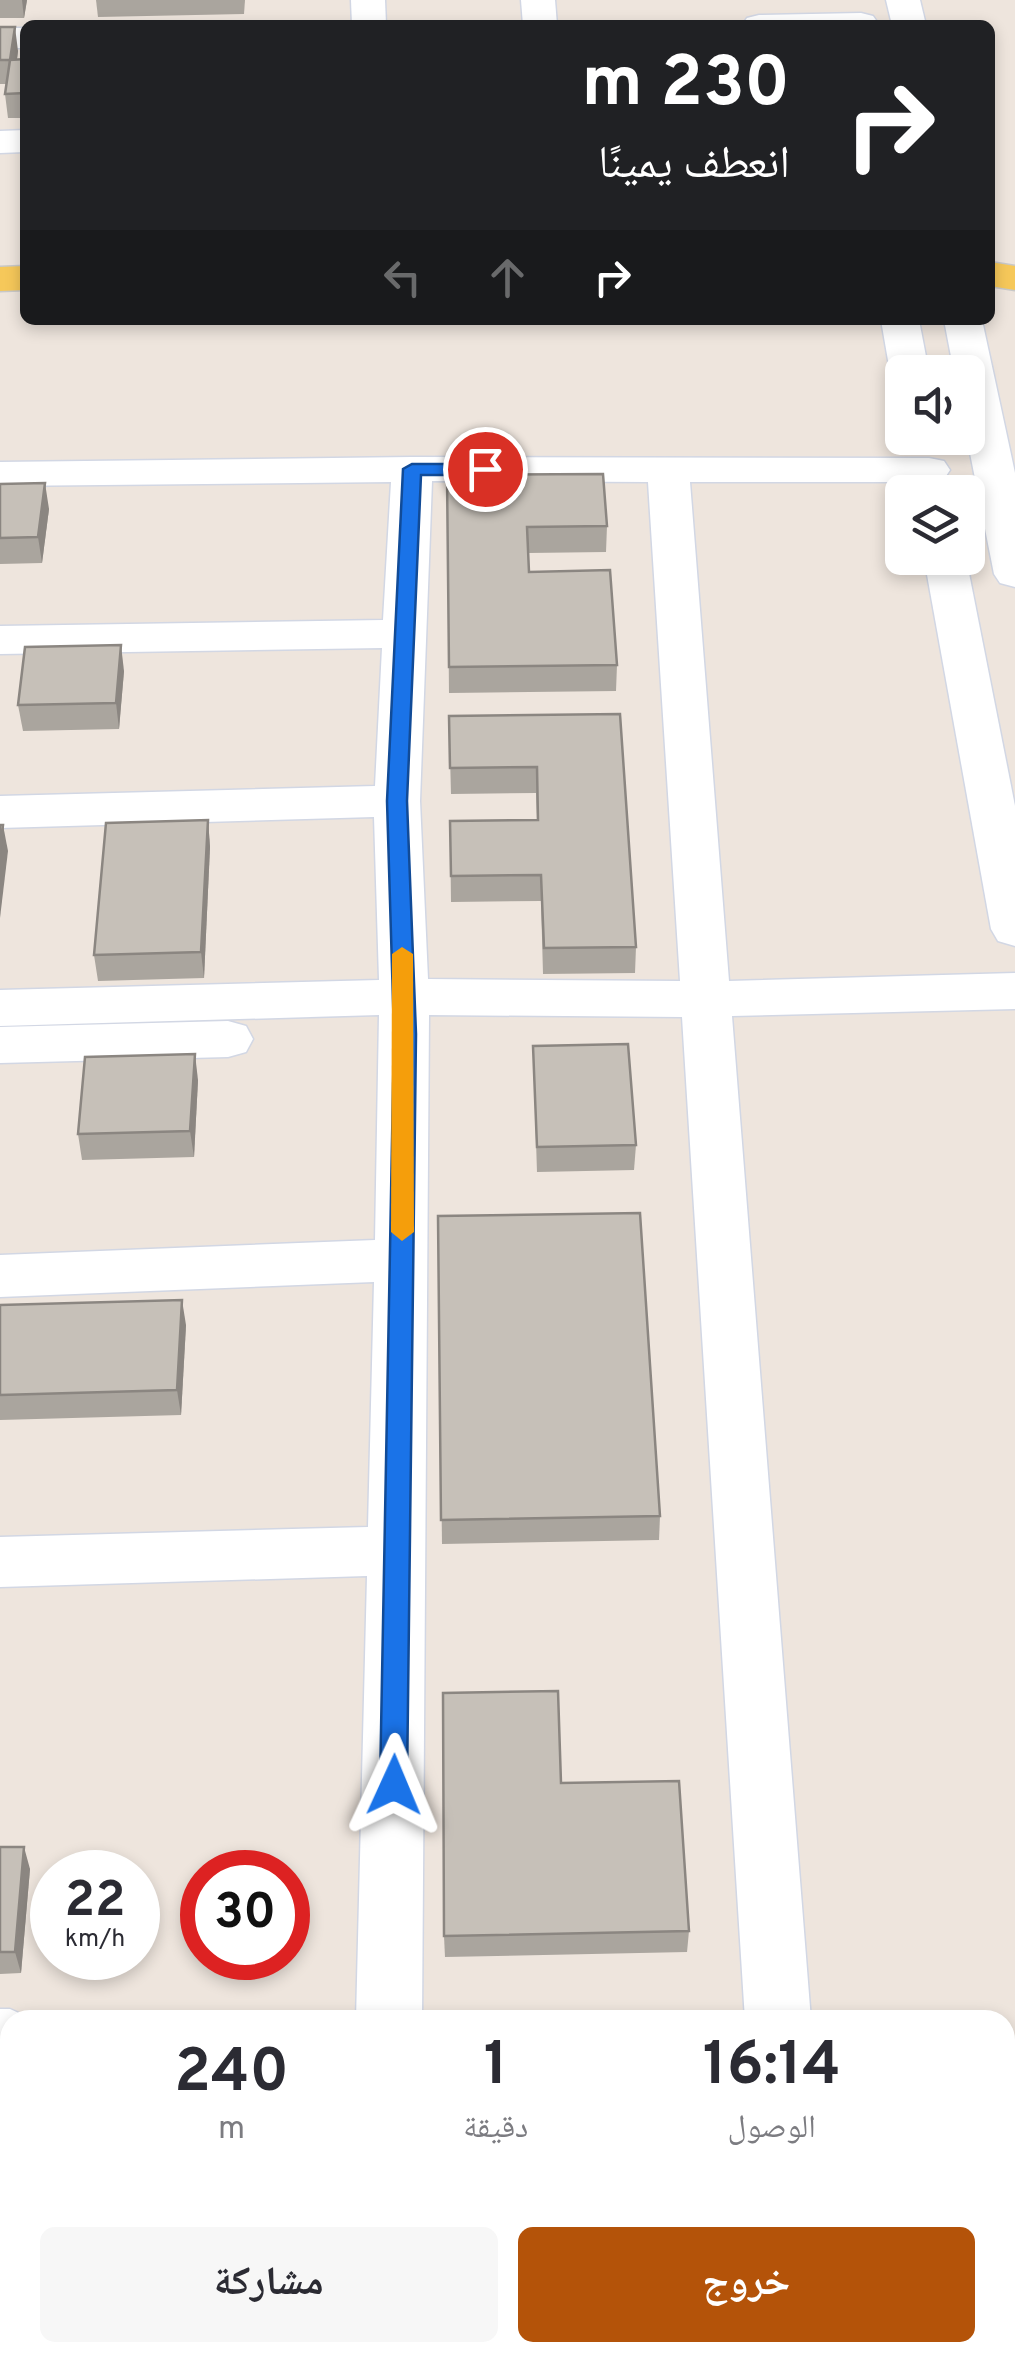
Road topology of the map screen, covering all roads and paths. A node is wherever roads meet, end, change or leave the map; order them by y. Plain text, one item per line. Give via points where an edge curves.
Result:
1 (860, 16) edge
2 (815, 20) edge
3 (901, 325) edge
4 (963, 325) edge
5 (907, 355) edge
6 (928, 467) edge
7 (412, 469) junction
8 (668, 469) junction
9 (0, 474) edge
10 (1015, 574) edge
11 (948, 575) edge
12 (404, 634) junction
13 (0, 640) edge
14 (397, 801) junction
15 (0, 812) edge
16 (1015, 929) edge
17 (1015, 992) edge
18 (0, 1008) edge
19 (404, 1015) junction
20 (706, 1015) junction
21 (1015, 1026) edge
22 (0, 1046) edge
23 (402, 1260) junction
24 (0, 1276) edge
25 (398, 1550) junction
26 (0, 1562) edge
27 (389, 2010) edge
28 (777, 2010) edge

1 - 2 street
3 - 5 street
4 - 10 street
6 - 8 street
7 - 8 street
7 - 9 street
7 - 12 street
8 - 20 street
11 - 16 street
12 - 13 street
12 - 14 street
14 - 15 street
14 - 19 street
17 - 20 street
18 - 19 street
19 - 20 street
19 - 22 street
19 - 23 street
20 - 21 street
20 - 28 street
23 - 24 street
23 - 25 street
25 - 26 street
25 - 27 street

